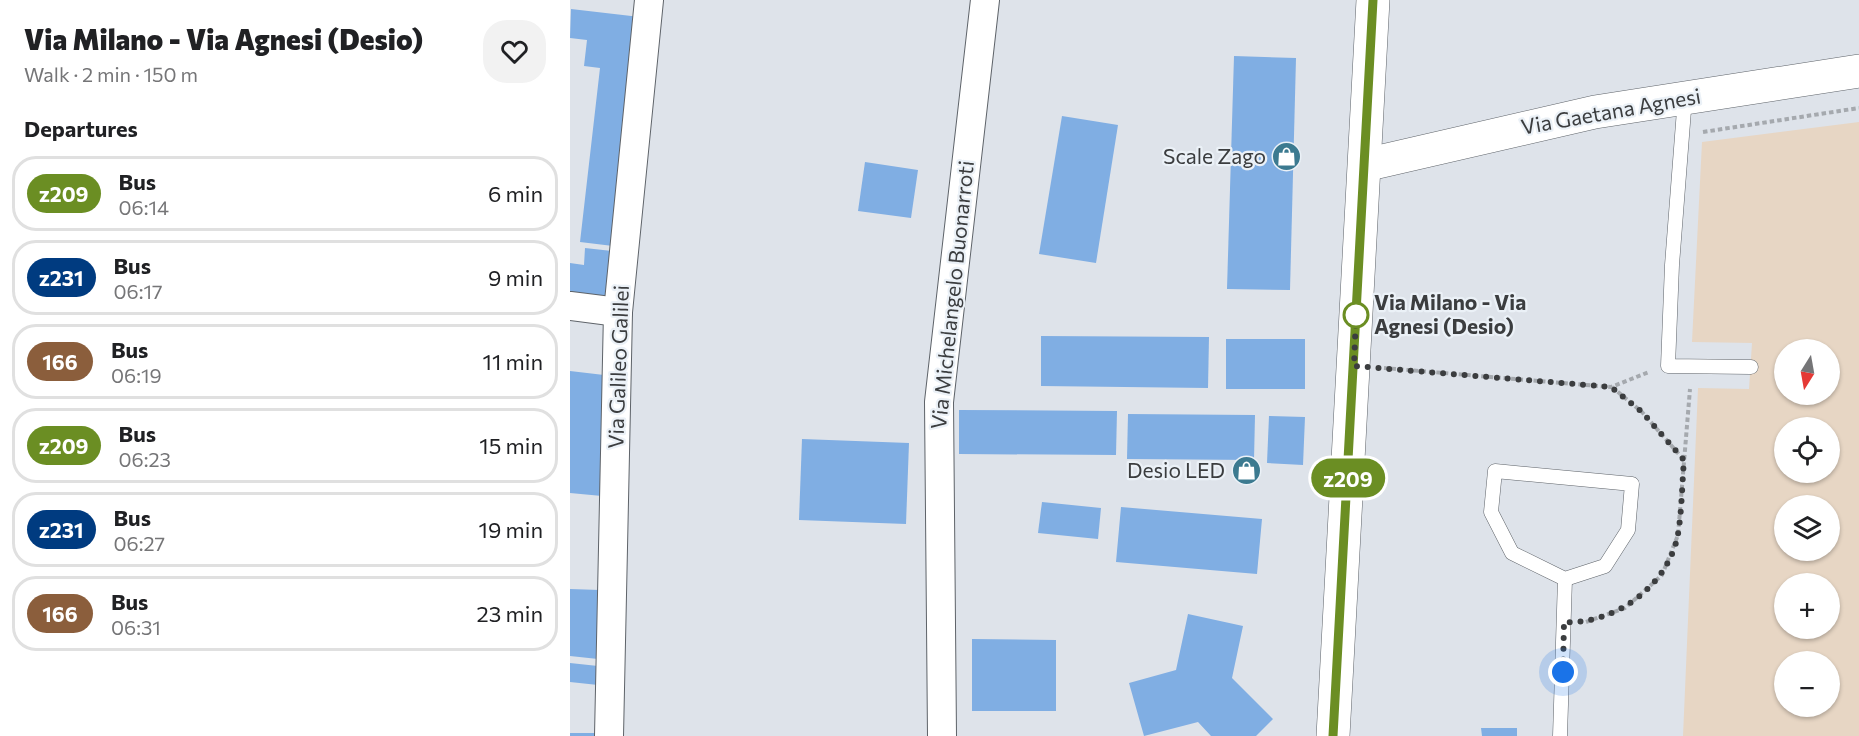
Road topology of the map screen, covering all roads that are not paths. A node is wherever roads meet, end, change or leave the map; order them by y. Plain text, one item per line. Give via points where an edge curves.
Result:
1 (649, 0) edge
2 (985, 0) edge
3 (1373, 0) edge
4 (1859, 71) edge
5 (1685, 97) junction
6 (1365, 165) junction
7 (570, 306) edge
8 (618, 312) junction
9 (1751, 367) dead end
10 (1565, 579) junction
11 (609, 736) edge
12 (942, 736) edge
13 (1334, 736) edge
14 (1560, 736) edge

1 - 8 street, Via Galileo Galilei
2 - 12 street, Via Michelangelo Buonarroti via 939,402
3 - 6 main road
4 - 5 main road, Via Gaetana Agnesi
5 - 6 main road, Via Gaetana Agnesi via 1576,116
5 - 9 lane via 1668,366
6 - 13 main road
7 - 8 street
8 - 11 street, Via Galileo Galilei
10 - 10 lane via 1605,566 1628,530 1632,484 1495,471 1491,512 1512,553
10 - 14 lane

